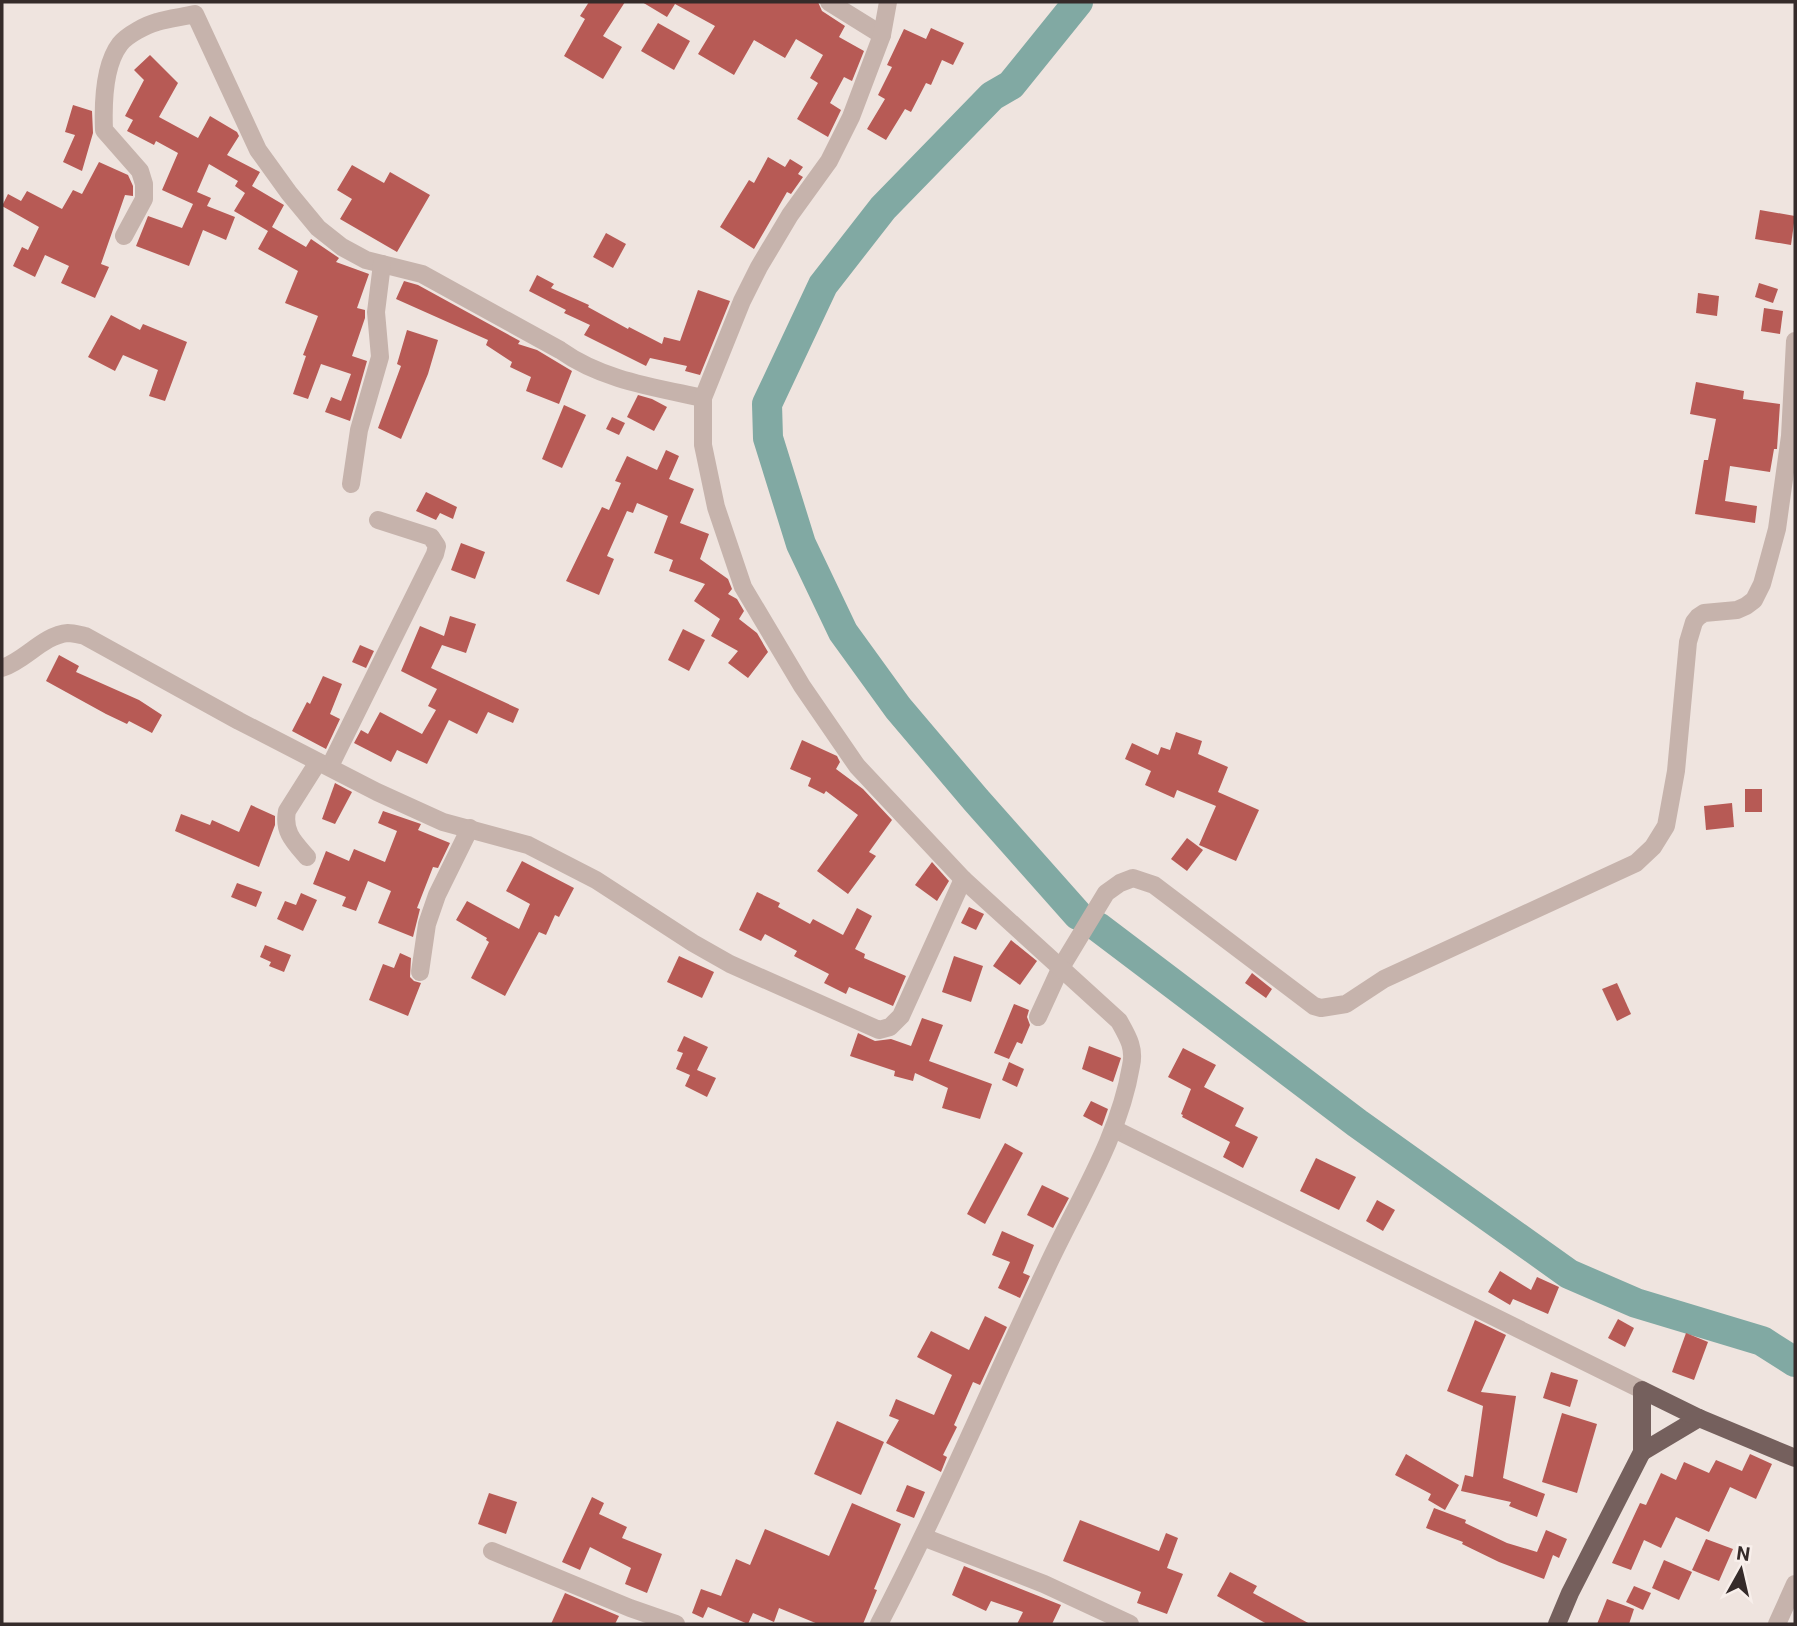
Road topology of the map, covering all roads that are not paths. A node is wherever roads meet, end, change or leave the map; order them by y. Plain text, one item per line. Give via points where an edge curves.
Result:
1 (829, 2) edge
2 (888, 2) edge
3 (193, 8) edge
4 (882, 35) junction
5 (124, 236) dead end
6 (382, 264) junction
7 (1795, 341) edge
8 (703, 398) junction
9 (351, 484) dead end
10 (378, 520) dead end
11 (2, 668) edge
12 (324, 764) junction
13 (470, 828) junction
14 (307, 856) dead end
15 (963, 879) junction
16 (1060, 969) junction
17 (420, 972) dead end
18 (1038, 1017) dead end
19 (1114, 1129) junction
20 (1642, 1390) junction
21 (1699, 1418) junction
22 (1642, 1452) junction
23 (1795, 1458) edge
24 (923, 1537) junction
25 (492, 1551) dead end
26 (1795, 1584) edge
27 (676, 1624) edge
28 (879, 1624) edge
29 (1130, 1624) edge
30 (1557, 1624) edge
31 (1777, 1624) edge

1 - 4 street
2 - 4 street
3 - 5 street via 138,31 120,43 113,59 103,95 104,130 141,171 145,192
3 - 6 street via 258,150 289,193 318,228 342,247
4 - 8 street via 851,117 742,301
6 - 8 street via 422,274 589,368
6 - 9 street via 376,312 380,357 359,430
7 - 16 street via 1790,436 1777,528 1762,584 1746,606 1704,613 1694,622 1666,826 1653,848 1636,863 1445,949 1331,1008 1314,1006 1154,885 1133,878 1107,893
8 - 15 street via 703,445 716,507 743,587 857,766
10 - 12 street via 431,537 437,546
11 - 12 street via 50,639 67,633 85,636
12 - 13 street via 427,816
12 - 14 street via 285,819 288,834
13 - 15 street via 528,845 596,880 730,964 879,1030 901,1016
13 - 17 street via 437,895 427,924
15 - 16 street
16 - 18 street
16 - 19 street via 1119,1021 1133,1046
19 - 20 street
19 - 24 street
20 - 21 main road
20 - 22 main road
21 - 22 main road
21 - 23 main road
22 - 30 main road
24 - 28 street
24 - 29 street via 1044,1584
25 - 27 street
26 - 31 street

